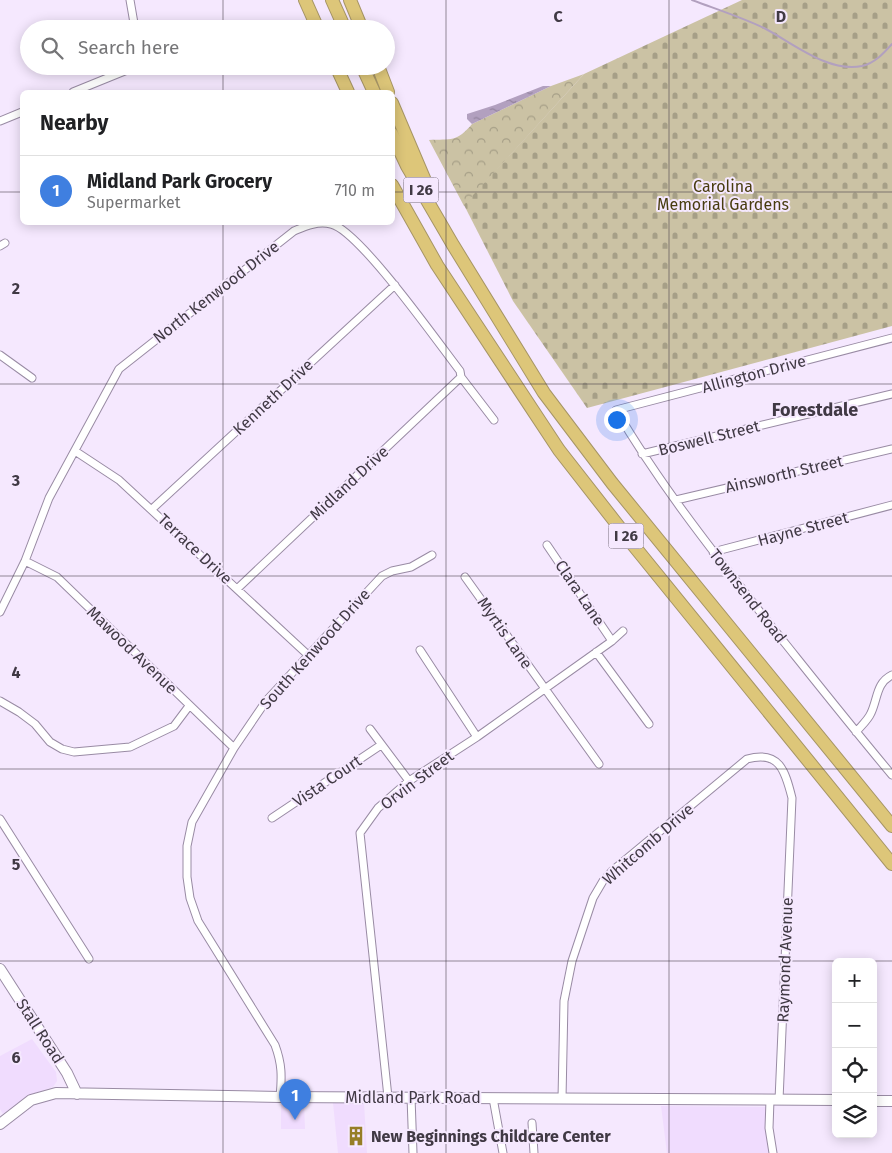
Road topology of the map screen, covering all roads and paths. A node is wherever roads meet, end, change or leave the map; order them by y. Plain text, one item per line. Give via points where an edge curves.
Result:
1 (130, 0) edge
2 (305, 0) edge
3 (332, 0) edge
4 (350, 0) edge
5 (133, 20) edge
6 (314, 20) edge
7 (341, 20) edge
8 (358, 20) edge
9 (115, 75) edge
10 (340, 75) edge
11 (366, 75) edge
12 (381, 75) edge
13 (78, 90) edge
14 (347, 90) edge
15 (373, 90) edge
16 (387, 90) edge
17 (395, 110) edge
18 (20, 113) edge
19 (0, 121) edge
20 (395, 140) edge
21 (395, 190) edge
22 (308, 225) edge
23 (334, 225) edge
24 (453, 245) junction
25 (395, 285) junction
26 (892, 338) edge
27 (0, 355) edge
28 (461, 377) junction
29 (32, 378) dead end
30 (892, 394) edge
31 (616, 410) joint
32 (494, 420) dead end
33 (892, 449) edge
34 (75, 451) junction
35 (642, 454) junction
36 (676, 500) junction
37 (892, 505) edge
38 (152, 509) junction
39 (547, 545) dead end
40 (713, 552) junction
41 (432, 555) dead end
42 (25, 561) junction
43 (465, 578) dead end
44 (237, 589) junction
45 (0, 612) edge
46 (623, 631) dead end
47 (612, 641) junction
48 (420, 650) dead end
49 (596, 652) junction
50 (308, 655) junction
51 (892, 675) edge
52 (545, 689) junction
53 (0, 701) edge
54 (189, 706) junction
55 (649, 724) dead end
56 (370, 730) dead end
57 (856, 732) junction
58 (476, 737) junction
59 (381, 745) junction
60 (234, 748) junction
61 (599, 764) dead end
62 (892, 775) edge
63 (409, 781) junction
64 (272, 818) dead end
65 (0, 819) edge
66 (790, 820) joint
67 (892, 826) edge
68 (892, 864) edge
69 (89, 959) dead end
70 (0, 969) edge
71 (77, 1094) junction
72 (280, 1097) junction
73 (388, 1097) junction
74 (410, 1097) junction
75 (493, 1098) junction
76 (562, 1099) junction
77 (774, 1100) junction
78 (832, 1100) edge
79 (877, 1101) edge
80 (892, 1101) edge
81 (532, 1123) dead end
82 (0, 1124) edge
83 (413, 1153) edge
84 (503, 1153) edge
85 (534, 1153) edge
86 (773, 1153) edge

1 - 5 street
2 - 6 highway
3 - 7 highway
4 - 8 highway
9 - 13 street
10 - 14 highway
11 - 15 highway
12 - 16 highway
17 - 24 highway
18 - 19 street
20 - 24 highway, I 26
21 - 68 highway, I 26 via 437,266 559,450
22 - 34 street, North Kenwood Drive via 294,231 119,369
23 - 25 street, North Kenwood Drive via 346,231
24 - 67 highway, I 26 via 544,393 601,468
25 - 28 street, North Kenwood Drive via 460,371
25 - 38 street, Kenneth Drive
26 - 31 street, Allington Drive
27 - 29 street
28 - 32 street, North Kenwood Drive
28 - 44 street, Midland Drive
30 - 35 street, Boswell Street
31 - 35 street, Townsend Road
33 - 36 street, Ainsworth Street
34 - 38 street, Terrace Drive via 119,480
34 - 42 street, North Kenwood Drive via 49,498
35 - 36 street, Townsend Road
36 - 40 street, Townsend Road
37 - 40 street, Hayne Street
38 - 44 street, Terrace Drive
39 - 47 street, Clara Lane
40 - 57 street, Townsend Road
41 - 50 street, South Kenwood Drive via 411,567 382,576
42 - 45 street, North Kenwood Drive
42 - 54 street, Mawood Avenue via 57,577
43 - 52 street, Myrtis Lane
44 - 50 street, Terrace Drive
46 - 47 street, Orvin Street
47 - 49 street, Orvin Street
48 - 58 street
49 - 52 street, Orvin Street
49 - 55 street
50 - 60 street, South Kenwood Drive via 266,701
51 - 57 street via 878,689 871,714
52 - 58 street, Orvin Street
52 - 61 street, Myrtis Lane
53 - 54 street via 35,724 50,742 74,752 130,747 174,726
54 - 60 street, Mawood Avenue
56 - 59 street
57 - 62 street, Townsend Road
58 - 63 street, Orvin Street
59 - 63 street
59 - 64 street, Vista Court
60 - 72 street, South Kenwood Drive via 192,822 187,846 187,878 198,921 275,1045 282,1072
63 - 73 street, Orvin Street via 378,808 360,833
65 - 69 street
66 - 76 street, Whitcomb Drive via 792,798 787,776 780,766 771,758 747,759 602,881 572,961 564,1002
66 - 77 street, Raymond Avenue
70 - 71 street, Stall Road
71 - 72 street, Midland Park Road
71 - 82 street, Midland Park Road via 56,1093 38,1097
72 - 73 street, Midland Park Road
73 - 74 street, Midland Park Road
74 - 75 street, Midland Park Road
74 - 83 street
75 - 76 street, Midland Park Road
75 - 84 street
76 - 77 street, Midland Park Road
77 - 78 street, Midland Park Road
77 - 86 street, Raymond Avenue via 768,1128
79 - 80 street
81 - 85 street

